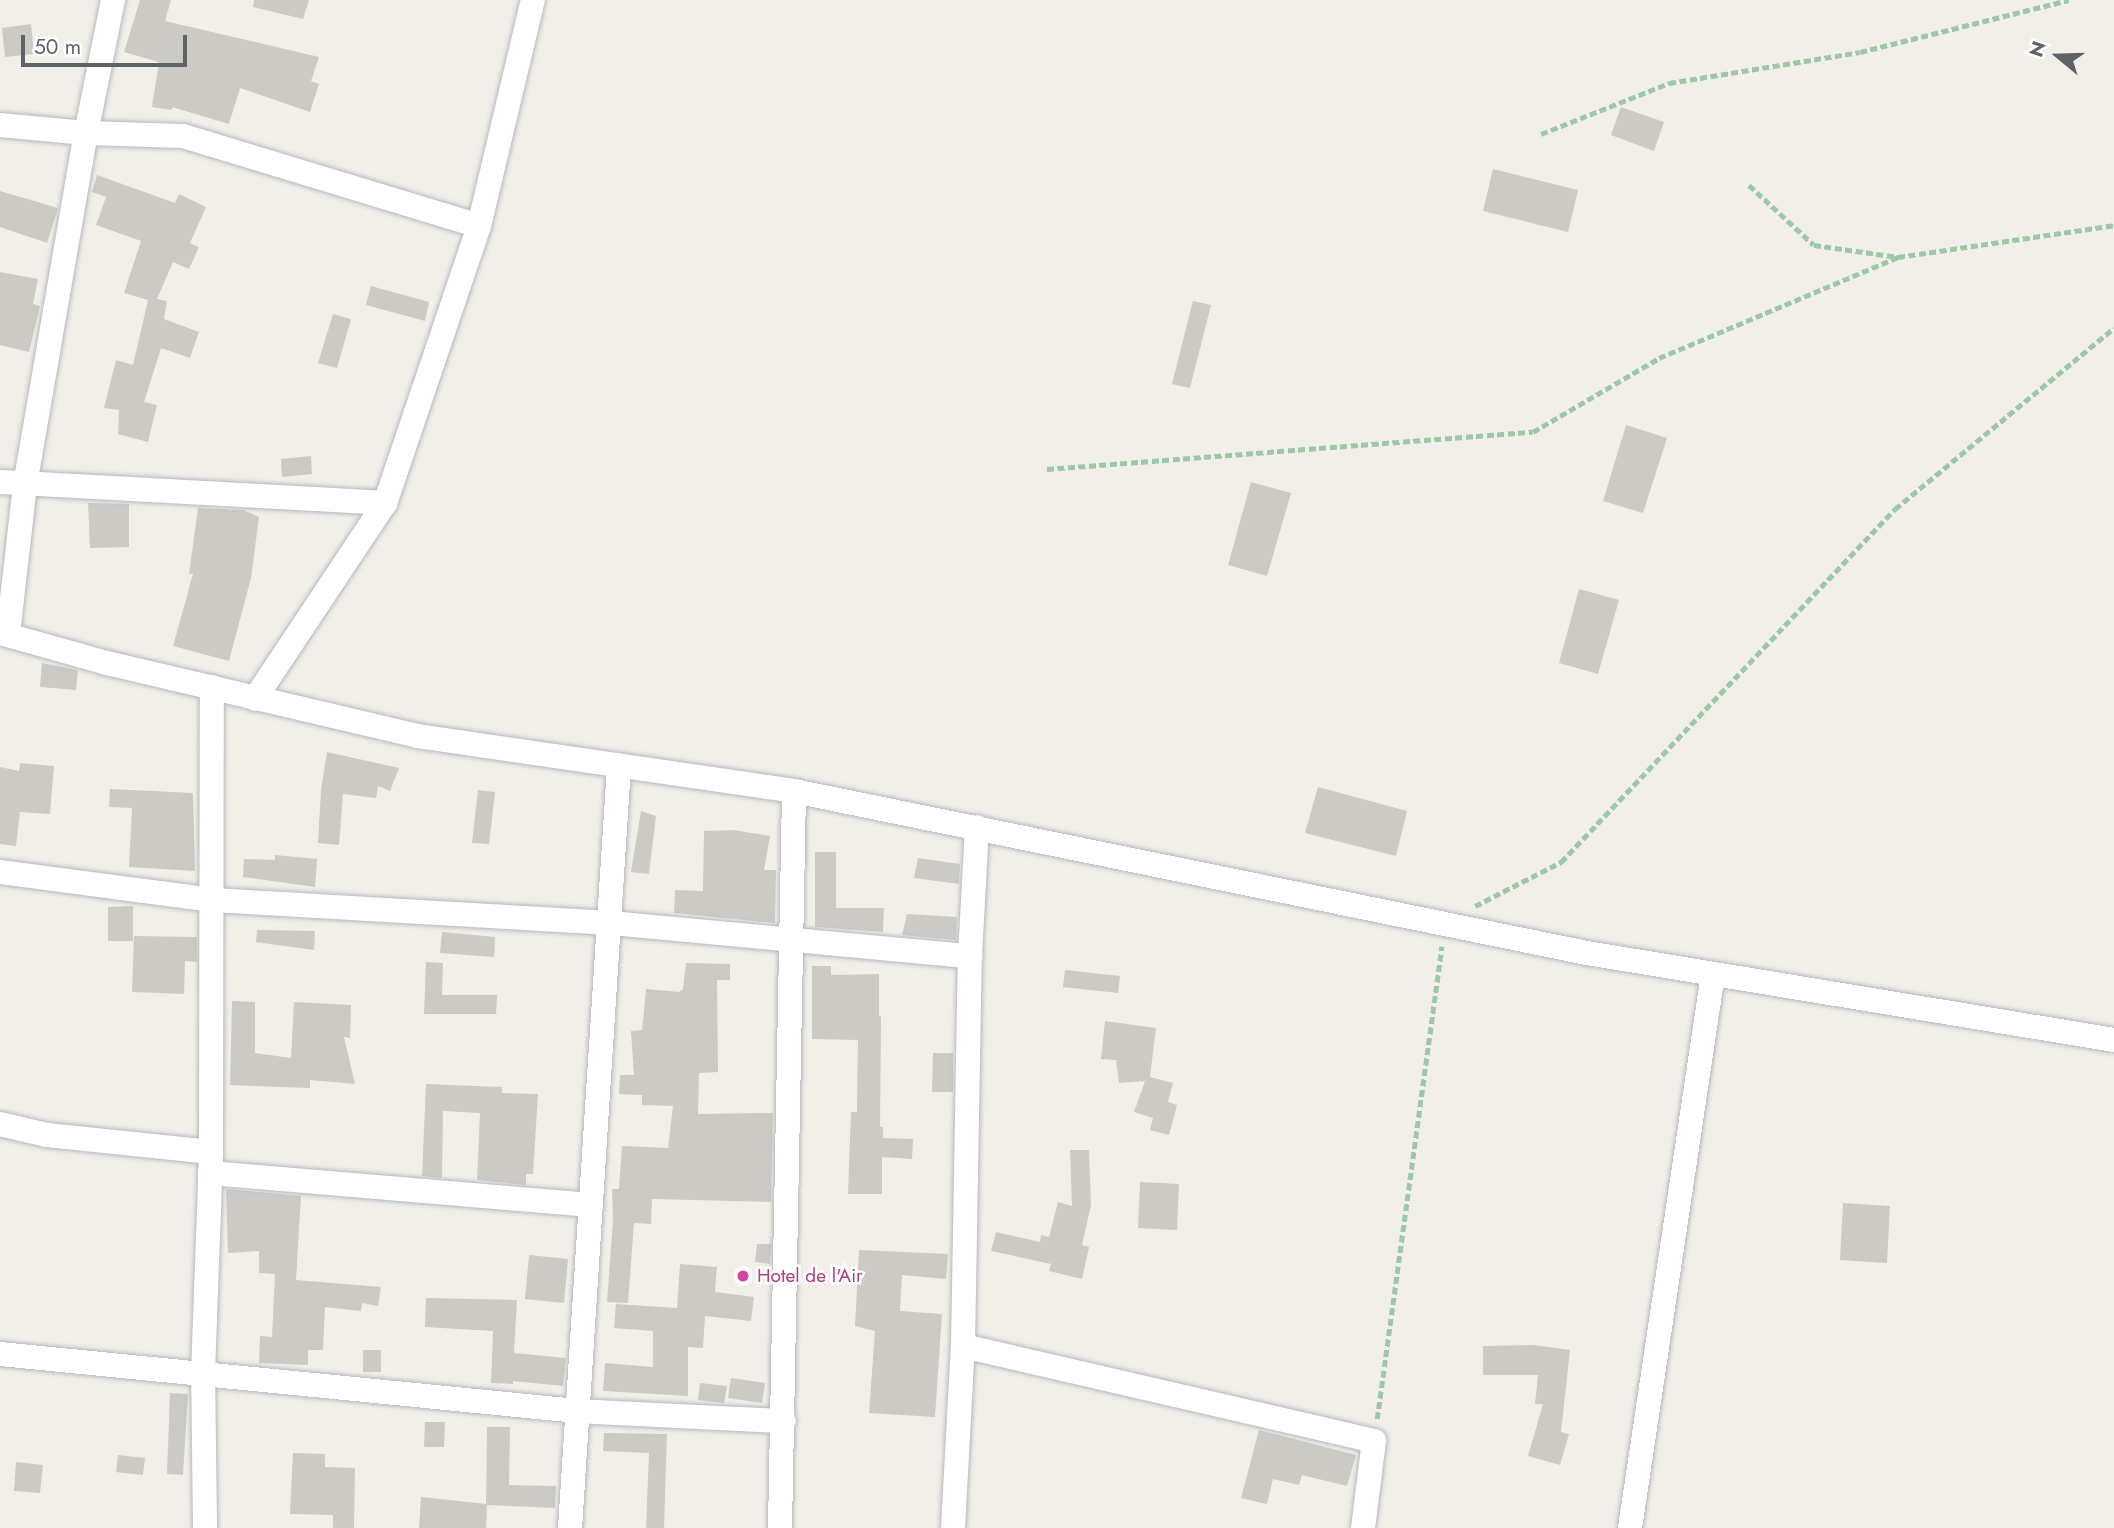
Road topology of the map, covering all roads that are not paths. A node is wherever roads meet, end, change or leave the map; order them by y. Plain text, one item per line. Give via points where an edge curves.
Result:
1 (113, 0) edge
2 (533, 0) edge
3 (0, 125) edge
4 (86, 133) junction
5 (479, 226) junction
6 (0, 482) edge
7 (25, 485) junction
8 (385, 503) junction
9 (4, 634) edge
10 (212, 687) junction
11 (256, 699) junction
12 (620, 767) junction
13 (794, 791) junction
14 (977, 827) junction
15 (0, 872) edge
16 (212, 900) junction
17 (611, 923) junction
18 (793, 940) junction
19 (970, 956) junction
20 (1713, 974) junction
21 (2114, 1040) edge
22 (0, 1124) edge
23 (211, 1163) junction
24 (591, 1205) junction
25 (963, 1346) junction
26 (0, 1354) edge
27 (203, 1373) junction
28 (577, 1411) junction
29 (784, 1421) junction
30 (205, 1528) edge
31 (570, 1528) edge
32 (780, 1528) edge
33 (953, 1528) edge
34 (1363, 1528) edge
35 (1630, 1528) edge

1 - 4 street
2 - 5 street
3 - 4 street
4 - 5 street via 183,136
4 - 7 street
5 - 8 street
6 - 7 street
7 - 8 street
7 - 9 street
8 - 11 street
9 - 10 street
10 - 11 street
10 - 16 street
11 - 12 street via 418,736
12 - 13 street
12 - 17 street
13 - 14 street
13 - 18 street
14 - 19 street
14 - 20 street via 1587,953
15 - 16 street
16 - 17 street
16 - 23 street
17 - 18 street
17 - 24 street
18 - 19 street
18 - 29 street
19 - 25 street
20 - 21 street
20 - 35 street
22 - 23 street
23 - 24 street
23 - 27 street
24 - 28 street
25 - 33 street
25 - 34 street via 1374,1441
26 - 27 street
27 - 28 street
27 - 30 street
28 - 29 street
28 - 31 street
29 - 32 street

